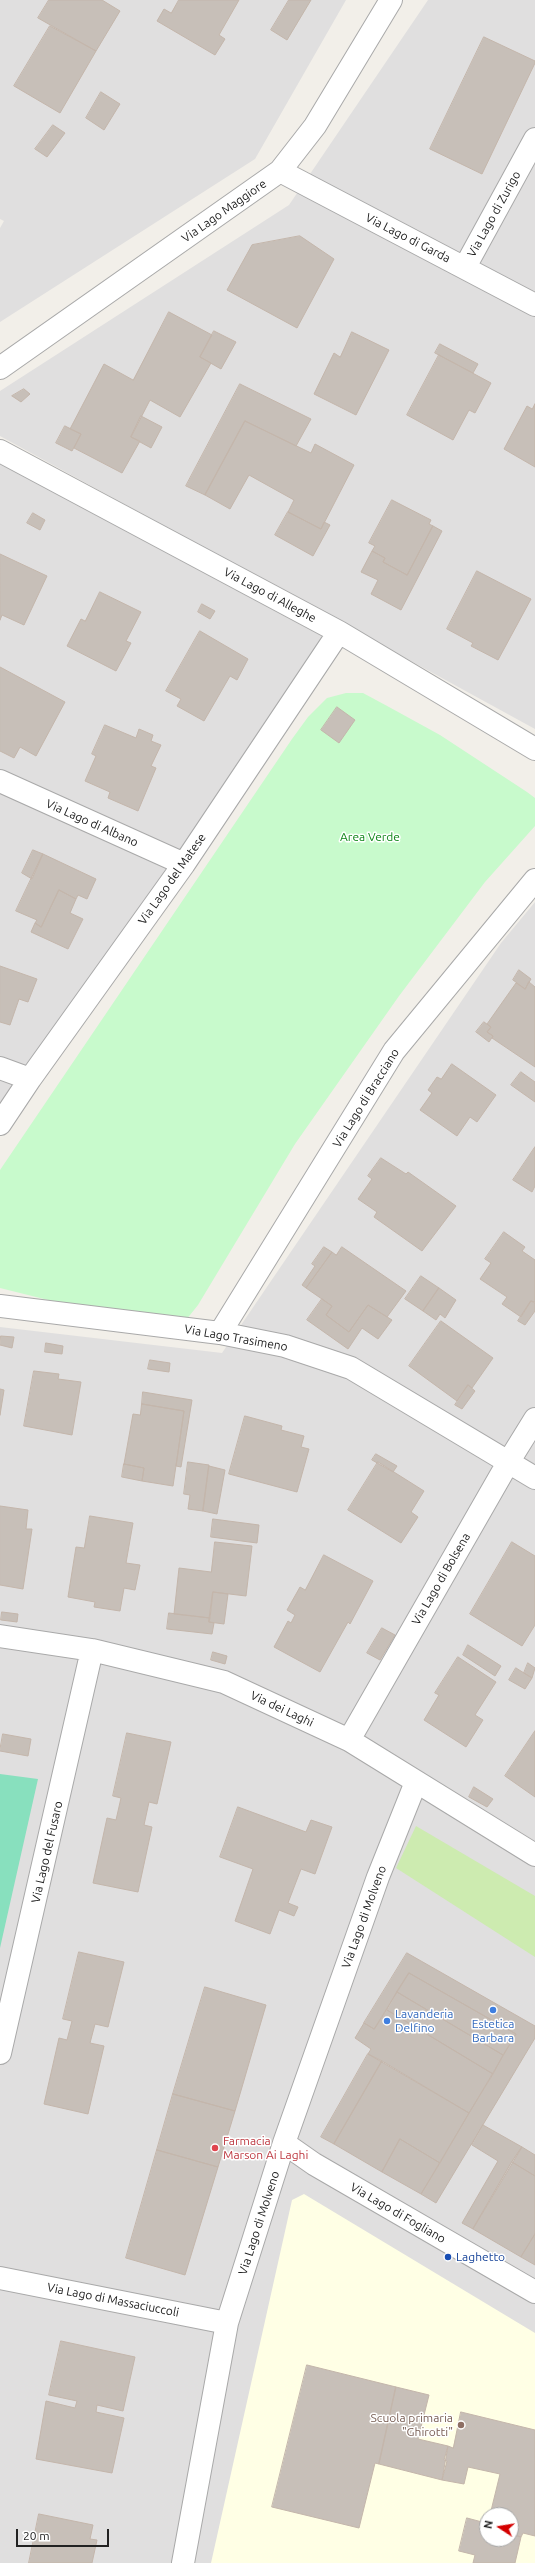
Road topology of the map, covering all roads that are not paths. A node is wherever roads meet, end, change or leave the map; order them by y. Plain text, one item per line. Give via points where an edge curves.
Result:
1 (391, 0) edge
2 (535, 139) edge
3 (280, 171) junction
4 (465, 268) junction
5 (535, 306) edge
6 (0, 368) edge
7 (0, 451) edge
8 (339, 632) junction
9 (535, 749) edge
10 (0, 781) edge
11 (184, 864) junction
12 (535, 880) edge
13 (0, 1068) edge
14 (30, 1079) junction
15 (0, 1124) edge
16 (0, 1306) edge
17 (220, 1333) junction
18 (535, 1419) edge
19 (509, 1461) junction
20 (535, 1478) edge
21 (0, 1636) edge
22 (92, 1650) junction
23 (349, 1740) junction
24 (416, 1782) junction
25 (535, 1856) edge
26 (0, 2053) edge
27 (284, 2143) junction
28 (0, 2278) edge
29 (535, 2292) edge
30 (227, 2323) junction
31 (183, 2563) edge

1 - 3 street, Via Lago Maggiore via 315,126
2 - 4 street, Via Lago di Zurigo
3 - 4 street, Via Lago di Garda
3 - 6 street, Via Lago Maggiore
4 - 5 street, Via Lago di Garda
7 - 8 street, Via Lago di Alleghe
8 - 9 street, Via Lago di Alleghe
8 - 11 street, Via Lago del Matese
10 - 11 street, Via Lago di Albano
11 - 14 street, Via Lago del Matese
12 - 17 street, Via Lago di Bracciano via 394,1051
13 - 14 street
14 - 15 street, Via Lago del Matese
16 - 17 street, Via Lago Trasimeno
17 - 19 street, Via Lago Trasimeno via 285,1346 350,1368
18 - 19 street, Via Lago di Bolsena
19 - 20 street, Via Lago Trasimeno
19 - 23 street, Via Lago di Bolsena
21 - 22 street, Via dei Laghi
22 - 23 street, Via dei Laghi via 224,1682
22 - 26 street, Via Lago del Fusaro
23 - 24 street, Via dei Laghi
24 - 25 street, Via dei Laghi
24 - 27 street, Via Lago di Molveno via 378,1877
27 - 29 street, Via Lago di Fogliano via 314,2164
27 - 30 street, Via Lago di Molveno
28 - 30 street, Via Lago di Massaciuccoli
30 - 31 street, Via Lago di Molveno

